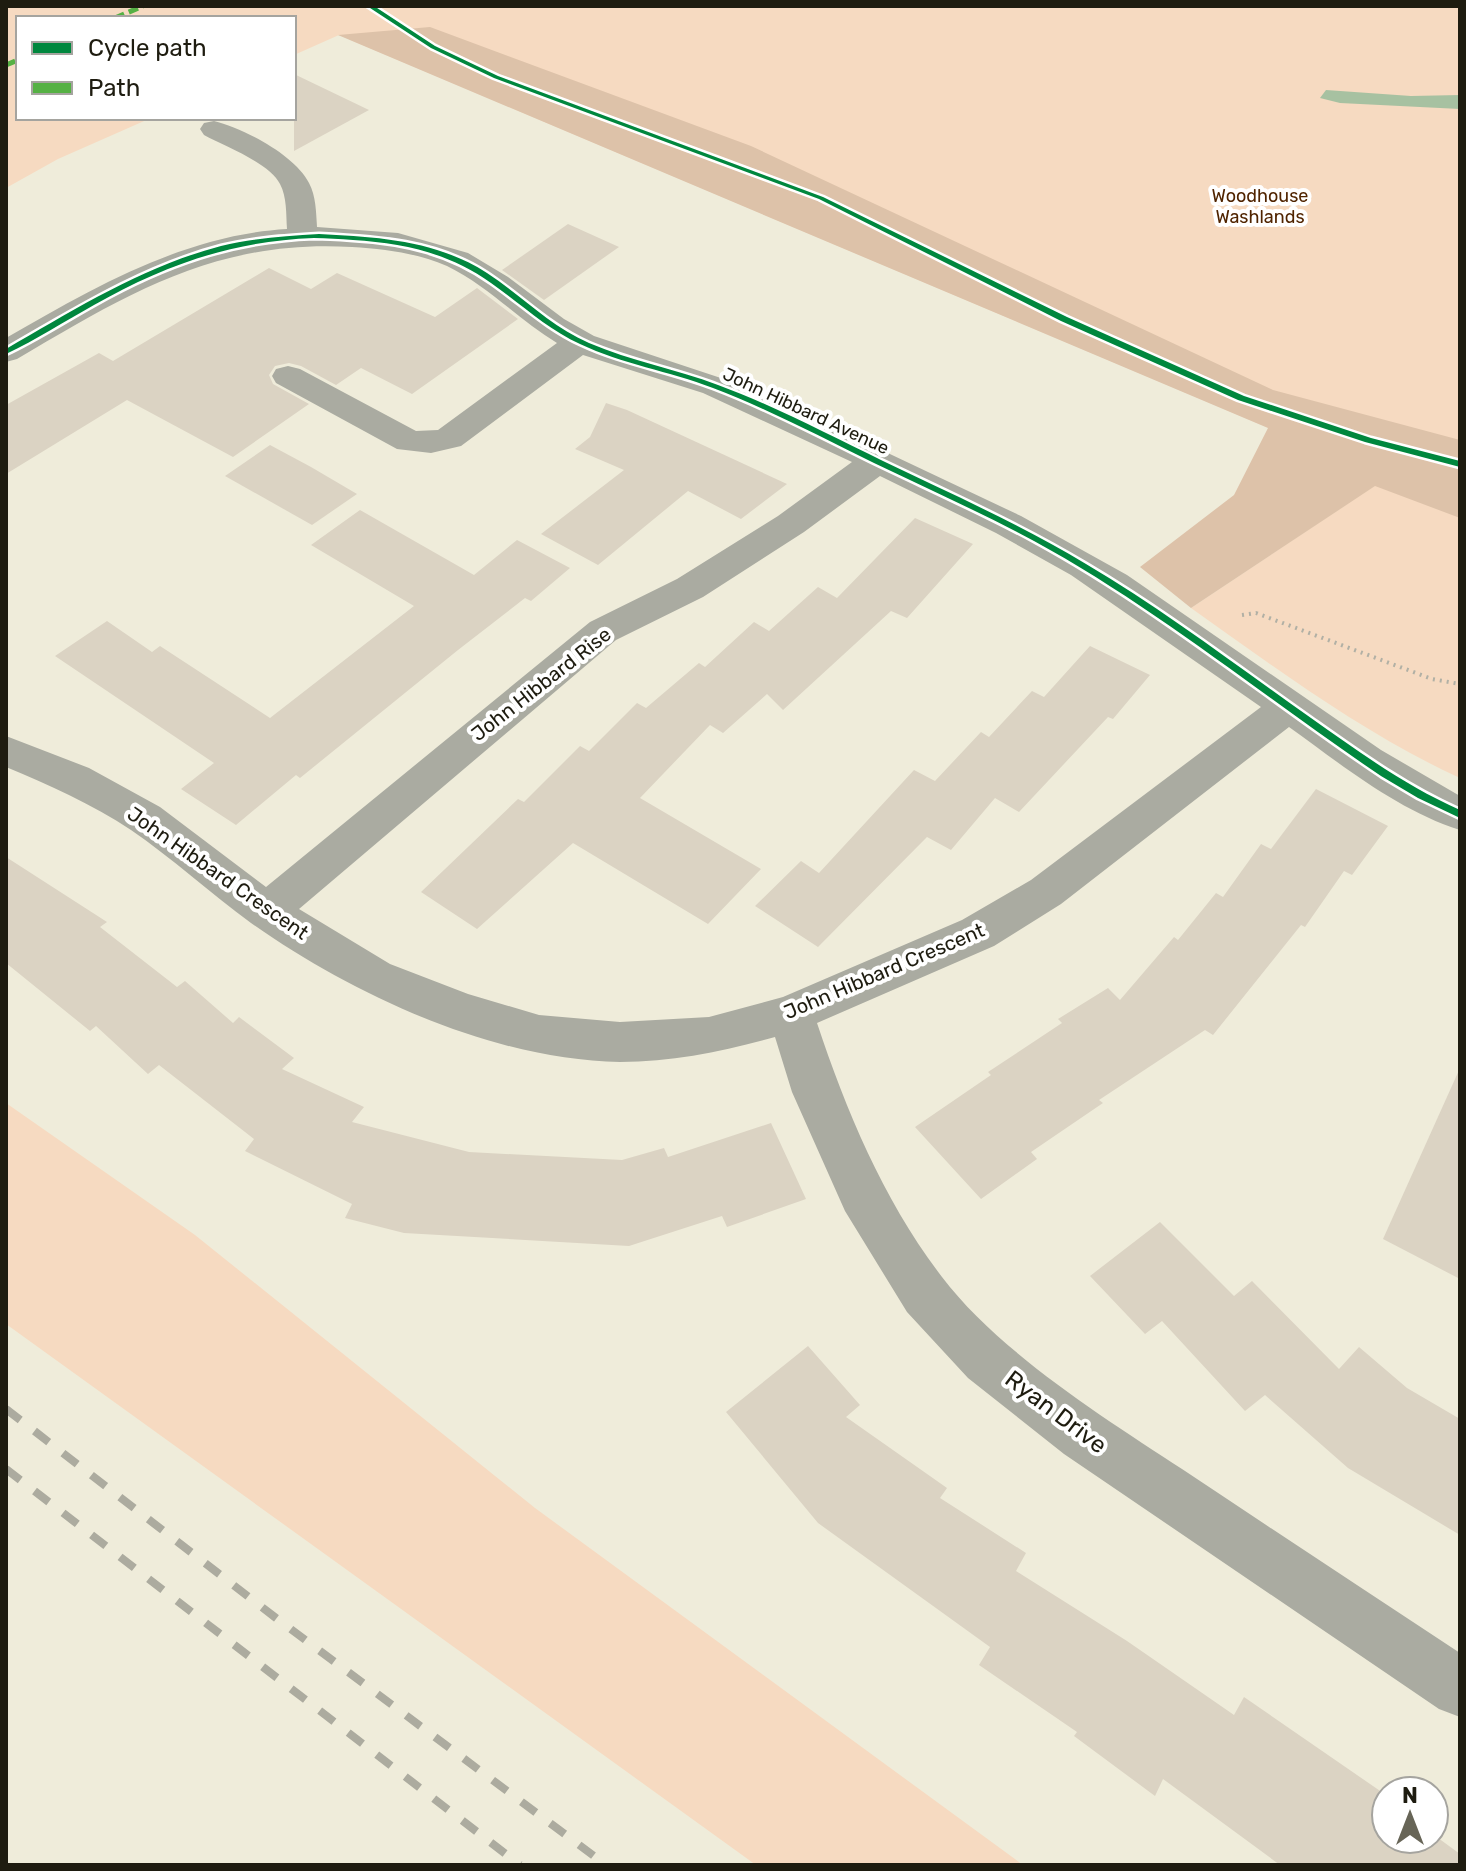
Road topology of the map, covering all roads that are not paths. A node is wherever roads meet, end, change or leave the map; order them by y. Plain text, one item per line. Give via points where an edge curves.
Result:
1 (214, 129) dead end
2 (302, 235) junction
3 (579, 342) junction
4 (6, 352) edge
5 (288, 376) dead end
6 (877, 461) junction
7 (1288, 707) junction
8 (6, 751) edge
9 (1460, 814) edge
10 (267, 911) junction
11 (791, 1014) junction
12 (1460, 1688) edge

1 - 2 street via 293,179
2 - 3 street, John Hibbard Avenue via 396,242 441,252 470,265
2 - 4 street, John Hibbard Avenue via 189,255
3 - 5 street via 449,438 431,442 409,441
3 - 6 street, John Hibbard Avenue via 767,407
6 - 7 street, John Hibbard Avenue via 1085,567
6 - 10 street, John Hibbard Rise via 690,588 603,631
7 - 9 street, John Hibbard Avenue via 1368,763
7 - 11 street, John Hibbard Crescent via 1046,892 978,933
8 - 10 street, John Hibbard Crescent via 75,779 145,818
10 - 11 street, John Hibbard Crescent via 374,977 539,1034 620,1042 709,1036
11 - 12 street, Ryan Drive via 816,1092 862,1195 925,1295 987,1360 1083,1435

